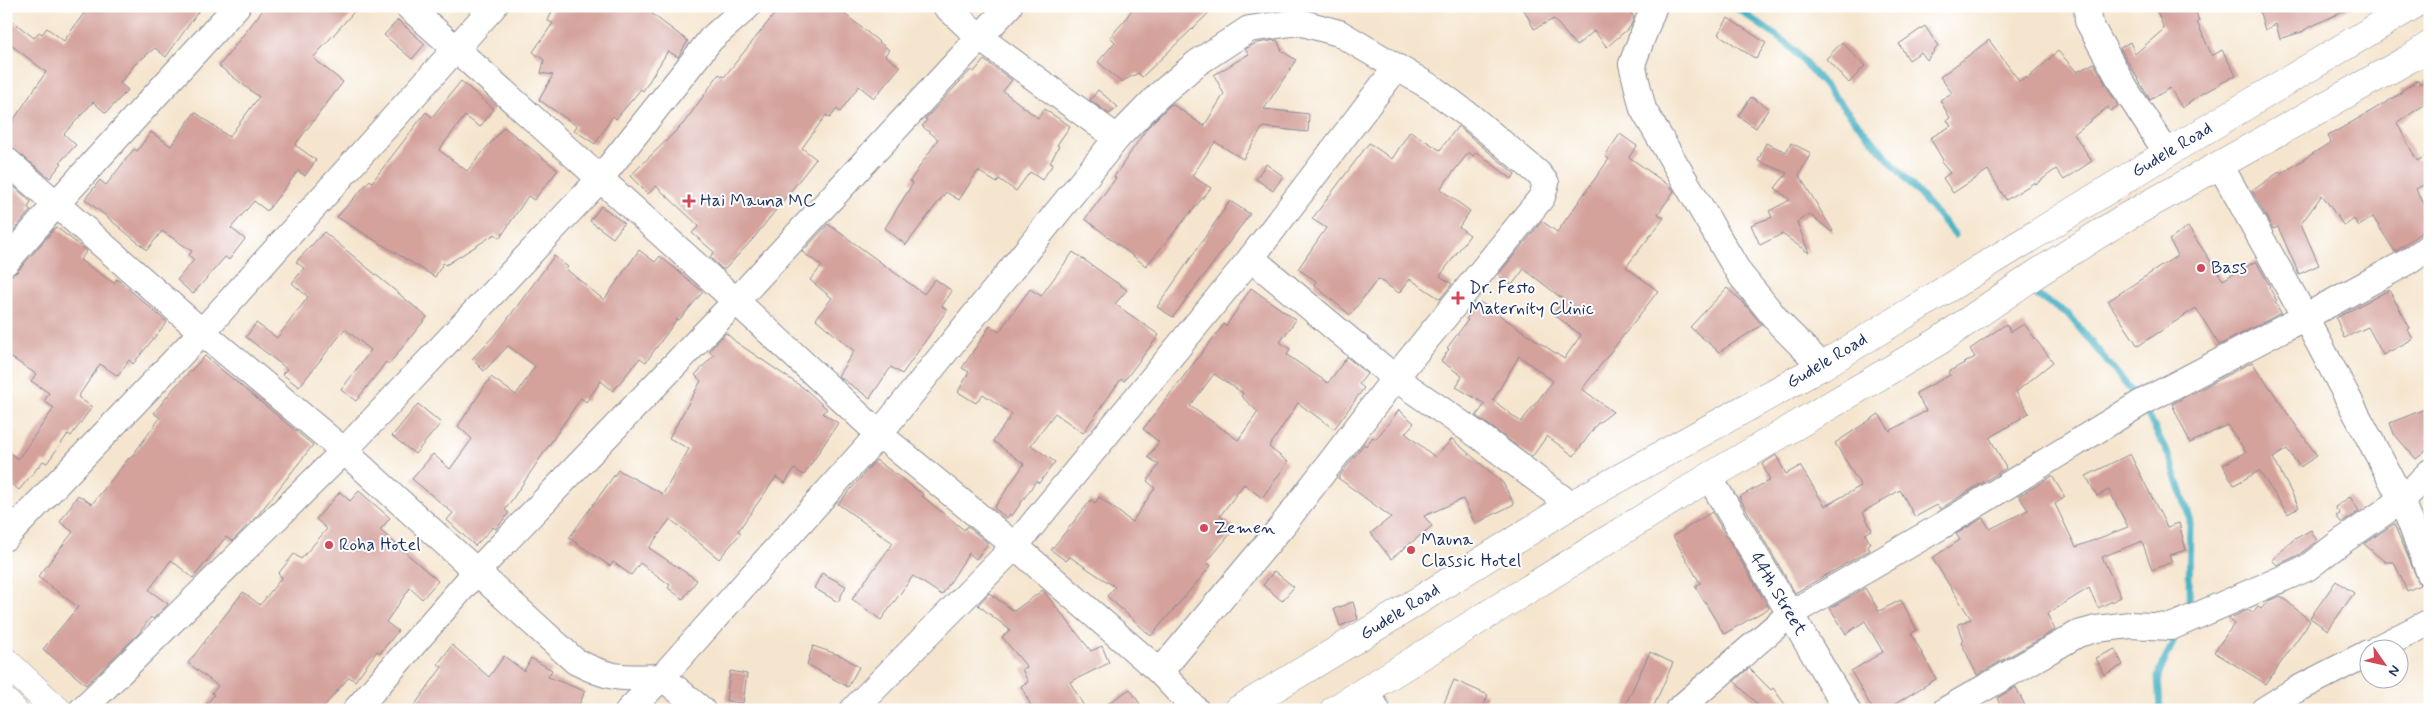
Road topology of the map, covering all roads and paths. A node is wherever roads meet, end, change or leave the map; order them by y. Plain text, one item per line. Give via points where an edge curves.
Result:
1 (237, 6) edge
2 (408, 6) edge
3 (494, 6) edge
4 (748, 6) edge
5 (946, 6) edge
6 (1009, 6) edge
7 (1654, 6) edge
8 (2087, 6) edge
9 (2412, 6) edge
10 (1303, 14) edge
11 (980, 38) junction
12 (2430, 45) edge
13 (456, 49) junction
14 (1396, 68) junction
15 (1117, 138) junction
16 (2167, 153) junction
17 (6, 160) edge
18 (2220, 165) junction
19 (600, 180) junction
20 (57, 203) junction
21 (2430, 246) edge
22 (1251, 258) junction
23 (6, 262) edge
24 (736, 301) junction
25 (2305, 318) junction
26 (202, 332) junction
27 (1822, 366) junction
28 (1395, 378) junction
29 (879, 434) junction
30 (344, 451) junction
31 (2430, 472) edge
32 (1709, 477) junction
33 (2402, 500) junction
34 (1571, 505) junction
35 (6, 537) edge
36 (1015, 546) junction
37 (476, 572) junction
38 (2430, 574) edge
39 (1790, 614) junction
40 (2430, 622) edge
41 (2398, 638) edge
42 (2358, 658) edge
43 (6, 662) edge
44 (1160, 672) junction
45 (662, 677) junction
46 (1371, 700) edge
47 (6, 703) edge
48 (13, 710) edge
49 (57, 710) edge
50 (82, 710) edge
51 (356, 710) edge
52 (629, 710) edge
53 (702, 710) edge
54 (853, 710) edge
55 (1196, 710) edge
56 (1238, 710) edge
57 (1334, 710) edge
58 (1678, 710) edge
59 (1847, 710) edge
60 (1946, 710) edge
61 (2264, 710) edge

1 - 20 street
2 - 13 street
3 - 13 street
4 - 19 street via 711,39
5 - 11 street
6 - 11 street
7 - 27 street via 1632,64 1643,110 1739,273 1780,325
8 - 16 street via 2088,20 2124,87
9 - 16 main road, Gudele Road
10 - 14 street
10 - 15 street via 1249,29 1197,63 1158,96
11 - 15 street
11 - 24 street
12 - 18 main road, Gudele Road
13 - 19 street
13 - 26 street
14 - 22 street
14 - 28 street via 1432,88 1471,116 1546,183 1542,197
15 - 29 street
16 - 27 main road, Gudele Road
17 - 20 street
18 - 25 street
18 - 32 main road, Gudele Road via 2122,220 1938,341
19 - 24 street
19 - 30 street
20 - 23 street
20 - 26 street
21 - 25 street via 2411,260
22 - 28 street
22 - 36 street
24 - 29 street
24 - 37 street
25 - 33 street
25 - 39 street via 2141,404
26 - 30 street
26 - 35 street
27 - 34 main road, Gudele Road
28 - 34 street
28 - 44 street via 1282,526
29 - 36 street
29 - 45 street
30 - 37 street
30 - 50 street
31 - 33 street
32 - 39 street, 44th Street
32 - 46 main road, Gudele Road
33 - 38 street
33 - 60 street via 2307,568 2171,626 2130,625 2078,634
34 - 56 main road, Gudele Road
36 - 44 street
36 - 54 street
37 - 45 street via 575,661 617,678
37 - 51 street
39 - 58 street
39 - 59 street, 44th Street
40 - 41 street
42 - 61 street
43 - 49 main road
44 - 55 street
45 - 52 street
45 - 53 street
46 - 57 main road, Gudele Road
47 - 48 main road

